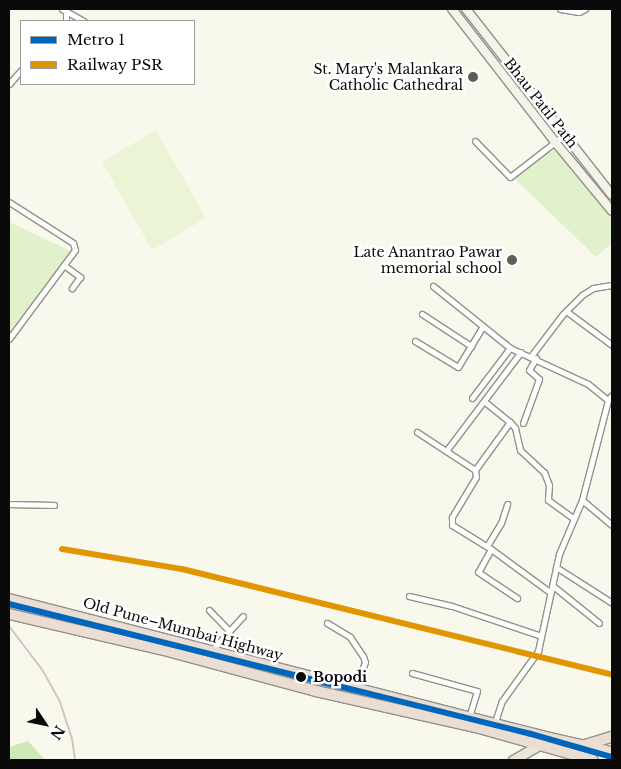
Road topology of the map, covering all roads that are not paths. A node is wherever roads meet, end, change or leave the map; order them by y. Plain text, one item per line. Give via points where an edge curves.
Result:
1 (452, 9) edge
2 (466, 9) edge
3 (560, 9) edge
4 (585, 9) edge
5 (64, 10) edge
6 (82, 20) edge
7 (20, 71) edge
8 (9, 84) edge
9 (564, 135) junction
10 (475, 141) dead end
11 (555, 142) junction
12 (612, 196) edge
13 (9, 202) edge
14 (612, 211) edge
15 (65, 266) junction
16 (612, 285) edge
17 (433, 286) dead end
18 (72, 288) dead end
19 (566, 311) junction
20 (422, 314) dead end
21 (483, 326) junction
22 (9, 339) edge
23 (415, 341) dead end
24 (612, 345) edge
25 (471, 346) junction
26 (510, 348) junction
27 (521, 352) junction
28 (533, 357) junction
29 (610, 397) edge
30 (472, 398) dead end
31 (485, 402) junction
32 (510, 422) junction
33 (523, 423) dead end
34 (417, 432) dead end
35 (446, 451) junction
36 (475, 470) junction
37 (582, 500) junction
38 (9, 504) edge
39 (507, 504) dead end
40 (54, 506) dead end
41 (612, 515) edge
42 (574, 519) junction
43 (607, 521) junction
44 (612, 525) edge
45 (489, 548) junction
46 (556, 567) junction
47 (553, 586) junction
48 (551, 593) junction
49 (409, 596) dead end
50 (517, 598) dead end
51 (9, 600) edge
52 (612, 603) edge
53 (209, 610) dead end
54 (9, 614) edge
55 (243, 616) dead end
56 (327, 623) dead end
57 (599, 623) dead end
58 (229, 630) junction
59 (541, 636) junction
60 (211, 651) junction
61 (412, 673) dead end
62 (356, 688) junction
63 (469, 717) junction
64 (493, 727) junction
65 (612, 737) edge
66 (544, 741) junction
67 (584, 746) junction
68 (612, 752) edge
69 (513, 760) edge
70 (593, 760) edge

1 - 11 main road, Bhau Patil Path
2 - 9 main road, Bhau Patil Path
3 - 4 street via 579,12
5 - 6 street
7 - 8 street
9 - 11 street
9 - 12 main road, Bhau Patil Path
10 - 11 street via 510,177
11 - 14 main road, Bhau Patil Path
13 - 15 street via 73,243 75,250
15 - 18 street via 80,277
15 - 22 street
16 - 19 street via 593,288
17 - 21 street
19 - 24 street
19 - 28 street
20 - 25 street
21 - 25 street
21 - 26 street
23 - 25 street via 458,367
26 - 27 street
26 - 30 street
27 - 28 street
27 - 31 street
28 - 29 street
28 - 33 street via 529,370 539,378
29 - 37 street
31 - 32 street
31 - 35 street
32 - 36 street
32 - 42 street via 515,428 520,450 544,472 548,500
34 - 35 street
35 - 36 street
36 - 45 street via 475,479 451,523
37 - 42 street
37 - 43 street
38 - 40 street
39 - 45 street
41 - 43 street
42 - 46 street
43 - 44 street
45 - 48 street
45 - 50 street via 478,572
46 - 47 street
46 - 52 street
47 - 48 street
47 - 57 street
48 - 59 street
49 - 59 street via 452,606
51 - 60 highway, Old Pune–Mumbai Highway
53 - 58 street
54 - 64 highway, Old Pune–Mumbai Highway via 310,690
55 - 58 street
56 - 62 street via 350,637 364,656 364,667
58 - 60 street
59 - 64 street via 538,651 502,701
60 - 62 highway, Old Pune–Mumbai Highway
61 - 63 street via 476,692
62 - 63 highway, Old Pune–Mumbai Highway
63 - 64 highway, Old Pune–Mumbai Highway
64 - 66 highway, Old Pune–Mumbai Highway
65 - 67 highway
66 - 67 highway, Old Pune–Mumbai Highway
66 - 69 main road
66 - 70 highway
67 - 68 highway, Old Pune–Mumbai Highway

